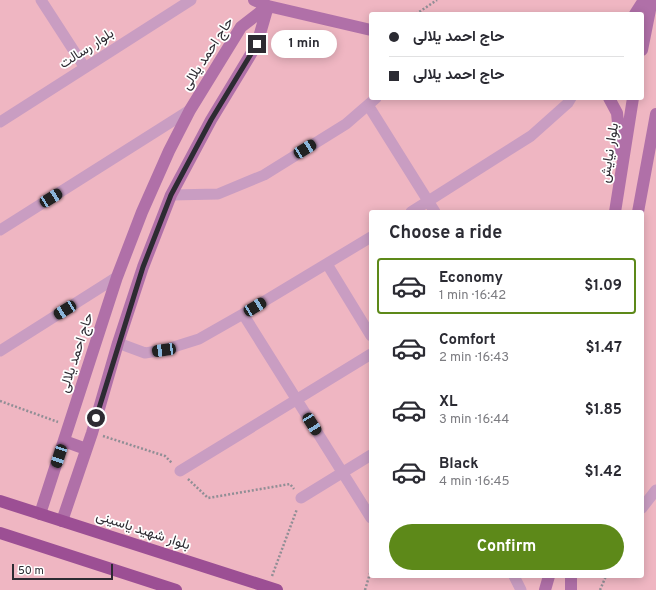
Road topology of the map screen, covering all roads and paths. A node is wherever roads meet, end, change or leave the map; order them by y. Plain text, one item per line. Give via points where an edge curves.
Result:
1 (41, 0) edge
2 (191, 0) edge
3 (254, 0) edge
4 (437, 0) edge
5 (644, 0) edge
6 (652, 0) edge
7 (273, 3) edge
8 (419, 12) edge
9 (636, 12) edge
10 (369, 29) edge
11 (644, 40) edge
12 (85, 68) junction
13 (570, 100) edge
14 (610, 100) edge
15 (633, 100) edge
16 (372, 101) edge
17 (190, 110) junction
18 (656, 114) edge
19 (0, 122) edge
20 (656, 153) edge
21 (622, 170) junction
22 (646, 172) junction
23 (171, 195) junction
24 (428, 201) junction
25 (414, 210) edge
26 (434, 210) edge
27 (615, 210) edge
28 (638, 210) edge
29 (0, 230) edge
30 (369, 238) edge
31 (327, 264) junction
32 (117, 277) junction
33 (243, 314) junction
34 (369, 333) edge
35 (118, 343) junction
36 (0, 350) edge
37 (369, 355) edge
38 (296, 400) junction
39 (64, 442) junction
40 (86, 449) junction
41 (369, 456) edge
42 (180, 471) dead end
43 (343, 472) junction
44 (655, 495) edge
45 (301, 498) dead end
46 (0, 501) edge
47 (644, 506) edge
48 (40, 514) junction
49 (369, 515) edge
50 (62, 521) junction
51 (0, 533) edge
52 (369, 577) edge
53 (515, 578) edge
54 (548, 578) edge
55 (571, 578) edge
56 (605, 578) edge
57 (176, 590) edge
58 (277, 590) edge
59 (365, 590) edge
60 (521, 590) edge
61 (545, 590) edge
62 (571, 590) edge
63 (600, 590) edge

1 - 12 street
2 - 12 street, بلوار رسالت
3 - 7 street
4 - 8 path
5 - 9 street
6 - 11 street
7 - 10 street
7 - 17 street, حاج احمد یلالی via 241,27
7 - 23 street via 257,44 211,120
12 - 19 street, بلوار رسالت
13 - 24 street via 531,136
14 - 21 street via 617,113
15 - 21 street, بلوار نیایش
16 - 23 street via 346,124 264,175 218,194
16 - 24 street
17 - 29 street
17 - 32 street, حاج احمد یلالی via 142,212
18 - 22 street
20 - 22 street
21 - 27 street, بلوار نیایش
22 - 28 street
23 - 35 street via 143,267
24 - 25 street
24 - 26 street
30 - 31 street
31 - 33 street
31 - 34 street
32 - 36 street
32 - 39 street, حاج احمد یلالی
33 - 35 street via 199,339 164,350 145,353
33 - 38 street
35 - 40 street
37 - 38 street
38 - 42 street
38 - 43 street
39 - 40 street
39 - 48 street, حاج احمد یلالی
40 - 50 street
41 - 43 street
43 - 45 street
43 - 49 street
44 - 47 street
46 - 48 main road, بلوار شهید یاسینی
48 - 50 main road, بلوار شهید یاسینی
50 - 58 main road, بلوار شهید یاسینی
51 - 57 main road
52 - 59 path
53 - 60 street
54 - 61 street
55 - 62 street
56 - 63 path

